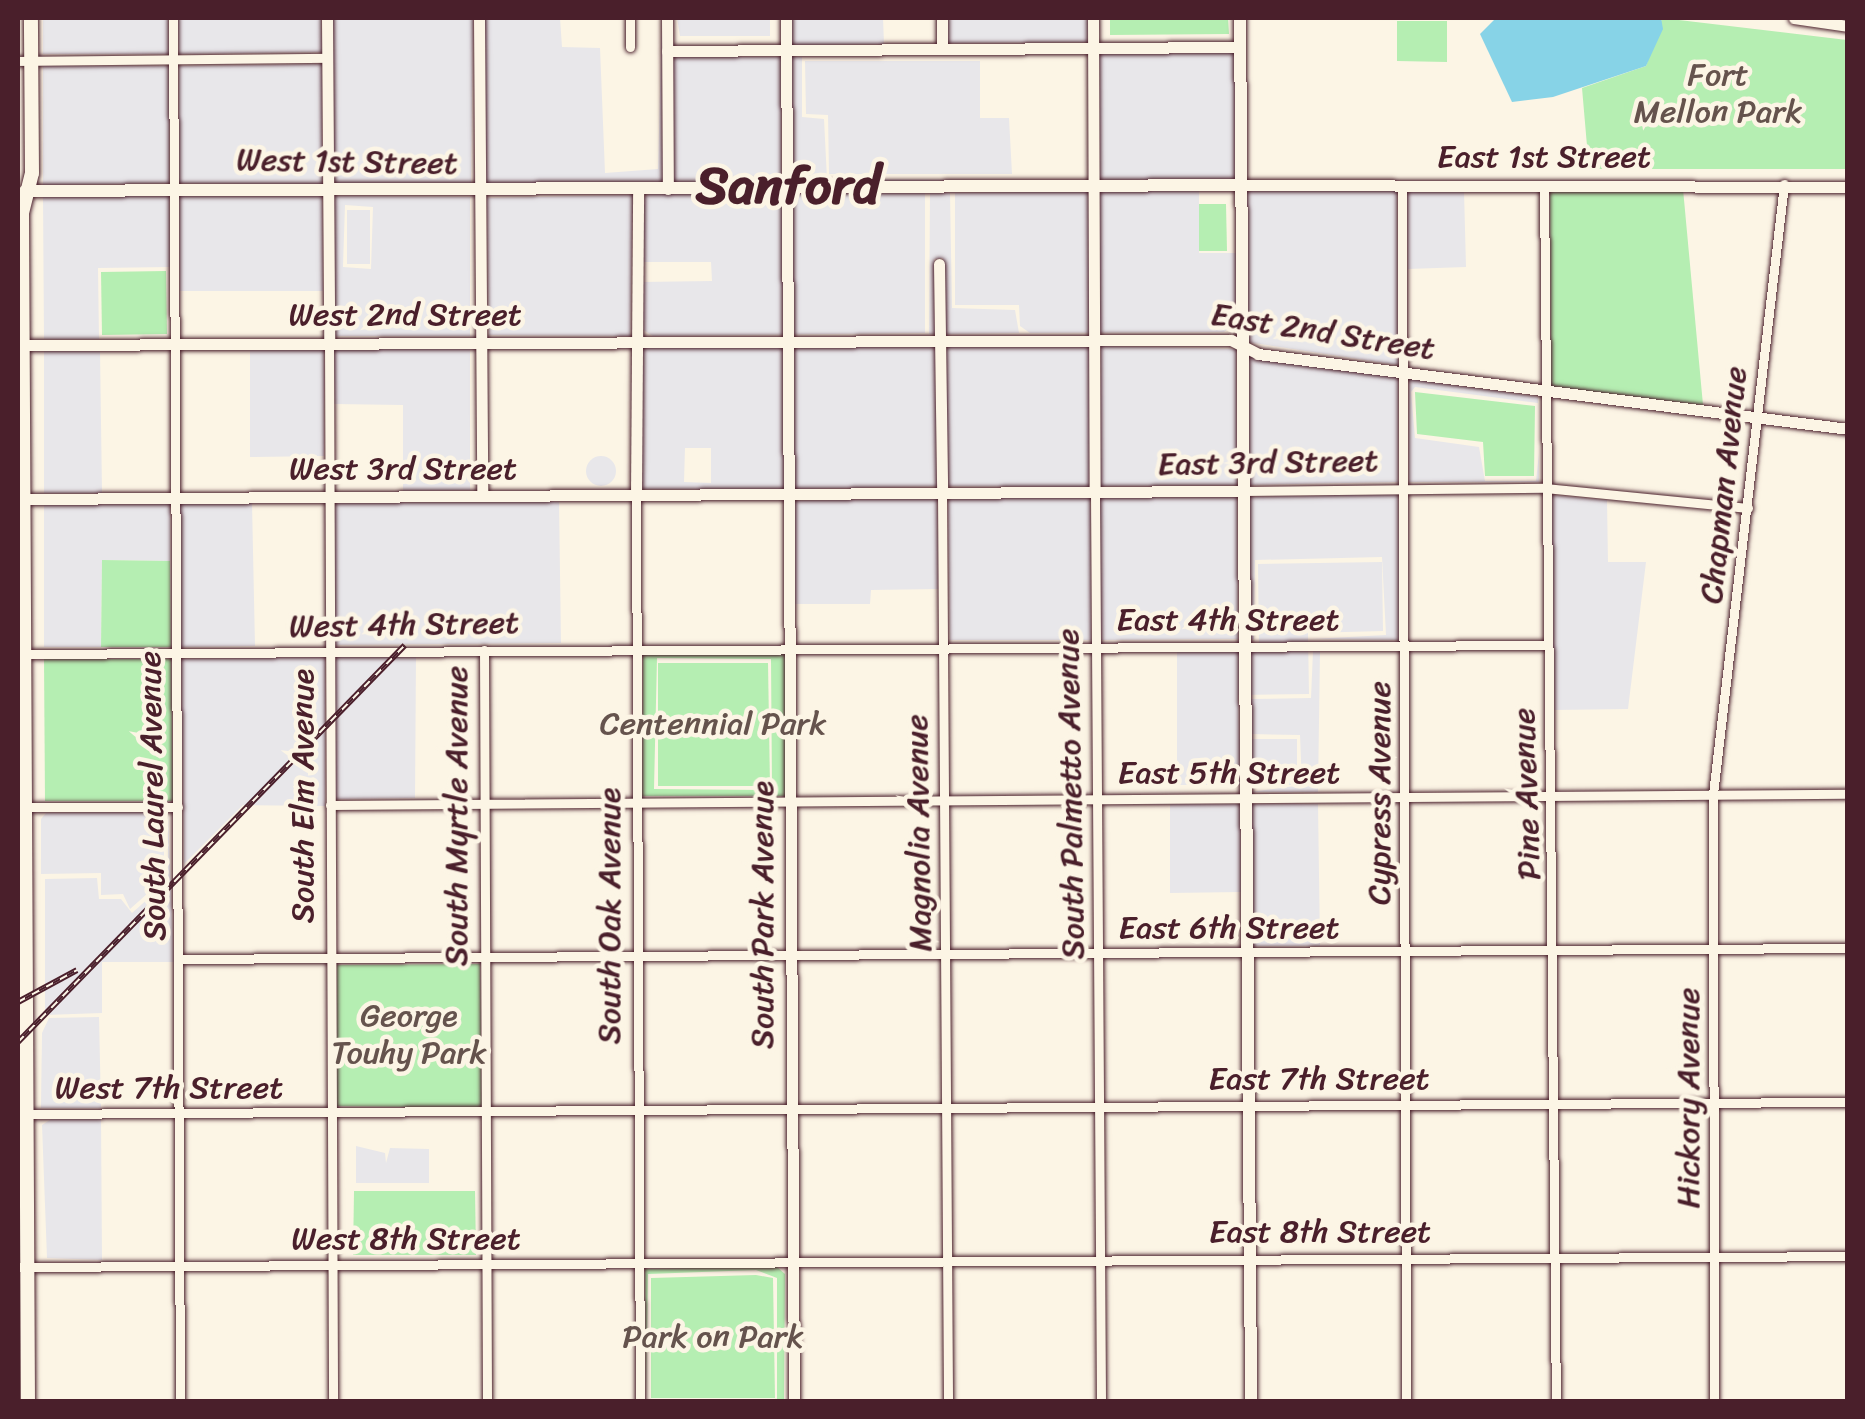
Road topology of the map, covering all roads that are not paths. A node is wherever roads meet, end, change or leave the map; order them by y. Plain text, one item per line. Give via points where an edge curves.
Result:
1 (30, 18) edge
2 (173, 18) edge
3 (327, 18) edge
4 (478, 18) edge
5 (630, 18) edge
6 (667, 18) edge
7 (786, 18) edge
8 (942, 18) edge
9 (1093, 18) edge
10 (1240, 18) edge
11 (1794, 18) edge
12 (1848, 26) edge
13 (630, 47) dead end
14 (1240, 47) junction
15 (1093, 48) junction
16 (942, 49) junction
17 (667, 51) junction
18 (786, 51) junction
19 (328, 58) junction
20 (174, 60) junction
21 (24, 61) edge
22 (1784, 182) junction
23 (1544, 184) junction
24 (1241, 185) junction
25 (1402, 185) junction
26 (1094, 186) junction
27 (1848, 187) edge
28 (19, 188) edge
29 (786, 188) junction
30 (174, 189) junction
31 (638, 189) junction
32 (668, 189) junction
33 (327, 190) junction
34 (480, 191) junction
35 (939, 264) dead end
36 (940, 340) junction
37 (1096, 340) junction
38 (788, 341) junction
39 (329, 342) junction
40 (481, 342) junction
41 (636, 342) junction
42 (175, 345) junction
43 (20, 346) edge
44 (1241, 346) junction
45 (1404, 372) junction
46 (1543, 392) junction
47 (1757, 418) junction
48 (1848, 429) edge
49 (1404, 488) junction
50 (1545, 488) junction
51 (1242, 491) junction
52 (942, 492) junction
53 (1095, 492) junction
54 (789, 495) junction
55 (482, 496) junction
56 (636, 496) junction
57 (175, 498) junction
58 (329, 498) junction
59 (20, 499) edge
60 (1748, 508) junction
61 (1243, 645) junction
62 (1546, 645) junction
63 (945, 646) junction
64 (1096, 646) junction
65 (1406, 646) junction
66 (638, 648) junction
67 (790, 648) junction
68 (484, 650) junction
69 (330, 651) junction
70 (176, 653) junction
71 (21, 654) edge
72 (1712, 794) junction
73 (1848, 794) edge
74 (1405, 797) junction
75 (1246, 798) junction
76 (1552, 798) junction
77 (1097, 799) junction
78 (944, 800) junction
79 (637, 802) junction
80 (790, 802) junction
81 (330, 804) junction
82 (485, 804) junction
83 (22, 807) edge
84 (178, 807) junction
85 (1848, 948) edge
86 (1713, 949) junction
87 (1556, 951) junction
88 (1247, 952) junction
89 (1405, 952) junction
90 (1100, 953) junction
91 (948, 954) junction
92 (636, 956) junction
93 (791, 956) junction
94 (485, 958) junction
95 (22, 960) edge
96 (180, 960) junction
97 (332, 960) junction
98 (1848, 1102) edge
99 (1712, 1103) junction
100 (1249, 1104) junction
101 (1405, 1104) junction
102 (1557, 1104) junction
103 (1102, 1106) junction
104 (792, 1109) junction
105 (640, 1110) junction
106 (948, 1110) junction
107 (332, 1113) junction
108 (486, 1113) junction
109 (28, 1114) junction
110 (179, 1114) junction
111 (1554, 1254) junction
112 (1848, 1256) edge
113 (1250, 1257) junction
114 (1406, 1257) junction
115 (1715, 1258) junction
116 (1100, 1259) junction
117 (948, 1260) junction
118 (794, 1262) junction
119 (333, 1263) junction
120 (640, 1263) junction
121 (487, 1264) junction
122 (23, 1266) edge
123 (181, 1266) junction
124 (28, 1402) edge
125 (180, 1402) edge
126 (334, 1402) edge
127 (487, 1402) edge
128 (640, 1402) edge
129 (794, 1402) edge
130 (948, 1402) edge
131 (1102, 1402) edge
132 (1251, 1402) edge
133 (1406, 1402) edge
134 (1556, 1402) edge
135 (1714, 1402) edge

1 - 21 main road
2 - 20 street, South Laurel Avenue
3 - 19 street, South Elm Avenue
4 - 34 street
5 - 13 street
6 - 17 street
7 - 18 street, South Park Avenue
8 - 16 street
9 - 15 street, South Palmetto Avenue
10 - 14 main road
11 - 12 street
14 - 15 street
14 - 24 main road
15 - 16 street
15 - 26 street, South Palmetto Avenue
16 - 18 street
17 - 18 street
17 - 32 street
18 - 29 street, South Park Avenue
19 - 20 street
19 - 33 street, South Elm Avenue
20 - 21 street
20 - 30 street, South Laurel Avenue
21 - 28 main road via 32,174
22 - 23 street, East 1st Street
22 - 27 street, East 1st Street
22 - 47 street, Chapman Avenue
23 - 25 street, East 1st Street
23 - 46 street, Pine Avenue
24 - 25 street, East 1st Street
24 - 26 main road, West 1st Street
24 - 44 main road
25 - 45 street, Cypress Avenue
26 - 29 main road, West 1st Street
26 - 37 street, South Palmetto Avenue
28 - 30 main road, West 1st Street
28 - 43 main road
29 - 32 main road, West 1st Street
29 - 38 street, South Park Avenue
30 - 33 main road, West 1st Street
30 - 42 street, South Laurel Avenue
31 - 32 main road, West 1st Street
31 - 34 main road, West 1st Street
31 - 41 street, South Oak Avenue
33 - 34 main road, West 1st Street
33 - 39 street, South Elm Avenue
34 - 40 street
35 - 36 street, Magnolia Avenue
36 - 37 street, East 2nd Street
36 - 38 street, East 2nd Street
36 - 52 street, Magnolia Avenue
37 - 44 street, East 2nd Street via 1230,340
37 - 53 street, South Palmetto Avenue
38 - 41 street, West 2nd Street
38 - 54 street, South Park Avenue
39 - 40 street, West 2nd Street
39 - 42 street, West 2nd Street
39 - 58 street, South Elm Avenue
40 - 41 street, West 2nd Street
40 - 55 street
41 - 56 street, South Oak Avenue
42 - 43 street, West 2nd Street
42 - 57 street, South Laurel Avenue
43 - 59 main road
44 - 45 street, East 2nd Street via 1258,354
44 - 51 main road
45 - 46 street, East 2nd Street
45 - 49 street, Cypress Avenue
46 - 47 street, East 2nd Street
46 - 50 street, Pine Avenue
47 - 48 street, East 2nd Street
47 - 60 street, Chapman Avenue
49 - 50 street, East 3rd Street
49 - 51 street, East 3rd Street
49 - 65 street, Cypress Avenue
50 - 60 street, East 3rd Street
50 - 62 street, Pine Avenue
51 - 53 street, East 3rd Street
51 - 61 main road
52 - 53 street, East 3rd Street
52 - 54 street, East 3rd Street
52 - 63 street, Magnolia Avenue
53 - 64 street, South Palmetto Avenue
54 - 56 street, West 3rd Street
54 - 67 street, South Park Avenue
55 - 56 street, West 3rd Street
55 - 58 street, West 3rd Street
56 - 66 street, South Oak Avenue
57 - 58 street, West 3rd Street
57 - 59 street, West 3rd Street
57 - 70 street, South Laurel Avenue
58 - 69 street, South Elm Avenue
59 - 71 main road
60 - 72 street, Chapman Avenue
61 - 64 street, East 4th Street
61 - 65 street, East 4th Street
61 - 75 main road
62 - 65 street, East 4th Street
62 - 76 street, Pine Avenue
63 - 64 street, East 4th Street
63 - 67 street, East 4th Street
63 - 78 street, Magnolia Avenue
64 - 77 street, South Palmetto Avenue
65 - 74 street, Cypress Avenue
66 - 67 street, West 4th Street
66 - 68 street, West 4th Street
66 - 79 street, South Oak Avenue
67 - 80 street, South Park Avenue
68 - 69 street, West 4th Street
68 - 82 street, South Myrtle Avenue
69 - 70 street, West 4th Street
69 - 81 street, South Elm Avenue
70 - 71 street, West 4th Street
70 - 84 street, South Laurel Avenue
71 - 83 main road
72 - 73 street, East 5th Street
72 - 76 street, East 5th Street
72 - 86 street, Hickory Avenue
74 - 75 street, East 5th Street
74 - 76 street, East 5th Street
74 - 89 street, Cypress Avenue
75 - 77 street, East 5th Street
75 - 88 main road
76 - 87 street, Pine Avenue
77 - 78 street, East 5th Street
77 - 90 street, South Palmetto Avenue
78 - 80 street, East 5th Street
78 - 91 street, Magnolia Avenue
79 - 80 street, East 5th Street
79 - 82 street, East 5th Street
79 - 92 street, South Oak Avenue
80 - 93 street, South Park Avenue
81 - 82 street, East 5th Street
81 - 97 street, South Elm Avenue
82 - 94 street, South Myrtle Avenue
83 - 84 street
83 - 95 main road
84 - 96 street, South Laurel Avenue
85 - 86 street, East 6th Street
86 - 87 street, East 6th Street
86 - 99 street, Hickory Avenue
87 - 89 street, East 6th Street
87 - 102 street, Pine Avenue
88 - 89 street, East 6th Street
88 - 90 street, East 6th Street
88 - 100 main road
89 - 101 street, Cypress Avenue
90 - 91 street, East 6th Street
90 - 103 street, South Palmetto Avenue
91 - 93 street, East 6th Street
91 - 106 street, Magnolia Avenue
92 - 93 street, East 6th Street
92 - 94 street, East 6th Street
92 - 105 street, South Oak Avenue
93 - 104 street, South Park Avenue
94 - 97 street, East 6th Street
94 - 108 street, South Myrtle Avenue
95 - 109 main road
96 - 97 street, East 6th Street
96 - 110 street, South Laurel Avenue
97 - 107 street, South Elm Avenue
98 - 99 street, East 7th Street
99 - 102 street, East 7th Street
99 - 115 street, Hickory Avenue
100 - 101 street, East 7th Street
100 - 103 street, East 7th Street
100 - 113 main road
101 - 102 street, East 7th Street
101 - 114 street, Cypress Avenue
102 - 111 street, Pine Avenue
103 - 106 street, East 7th Street
103 - 116 street, South Palmetto Avenue
104 - 105 street, West 7th Street
104 - 106 street, East 7th Street
104 - 118 street, South Park Avenue
105 - 108 street, West 7th Street
105 - 120 street, South Oak Avenue
106 - 117 street, Magnolia Avenue
107 - 108 street, West 7th Street
107 - 110 street, West 7th Street
107 - 119 street, South Elm Avenue
108 - 121 street, South Myrtle Avenue
109 - 110 street, West 7th Street
109 - 122 main road
110 - 123 street, South Laurel Avenue
111 - 114 street, East 8th Street
111 - 115 street, East 8th Street
111 - 134 street, Pine Avenue
112 - 115 street, East 8th Street
113 - 114 street, East 8th Street
113 - 116 street, East 8th Street
113 - 132 main road
114 - 133 street, Cypress Avenue
115 - 135 street, Hickory Avenue
116 - 117 street, East 8th Street
116 - 131 street, South Palmetto Avenue
117 - 118 street, East 8th Street
117 - 130 street, Magnolia Avenue
118 - 120 street, West 8th Street
118 - 129 street, South Park Avenue
119 - 121 street, West 8th Street
119 - 123 street, West 8th Street
119 - 126 street, South Elm Avenue
120 - 121 street, West 8th Street
120 - 128 street, South Oak Avenue
121 - 127 street, South Myrtle Avenue
122 - 123 street, West 8th Street
122 - 124 main road
123 - 125 street, South Laurel Avenue

